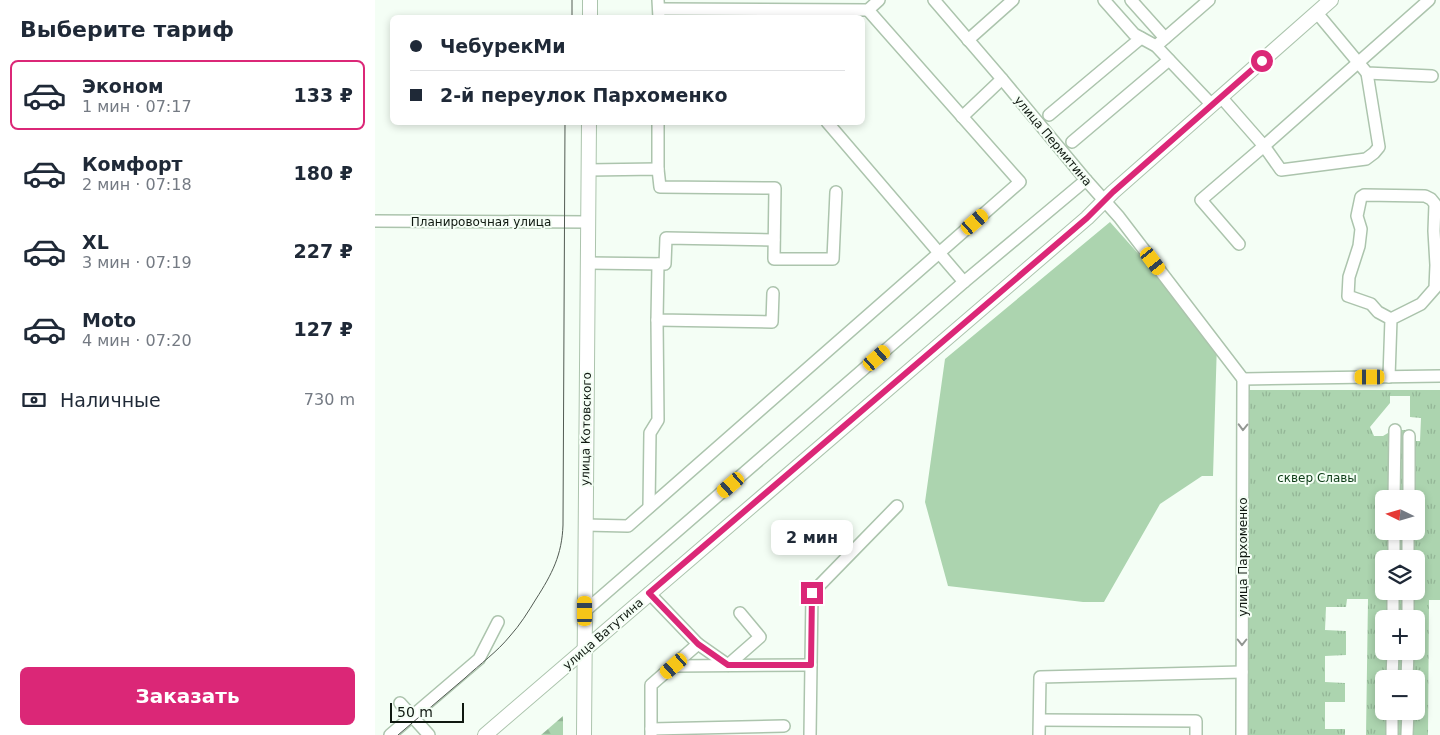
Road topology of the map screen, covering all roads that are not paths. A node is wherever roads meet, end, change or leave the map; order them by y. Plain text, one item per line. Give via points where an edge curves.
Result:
1 (590, 0) edge
2 (851, 0) edge
3 (879, 0) edge
4 (934, 0) edge
5 (1013, 0) edge
6 (1104, 0) edge
7 (1131, 0) edge
8 (1209, 0) edge
9 (1331, 0) edge
10 (1429, 0) edge
11 (658, 9) edge
12 (864, 10) junction
13 (1317, 13) junction
14 (801, 14) edge
15 (590, 15) edge
16 (1141, 38) junction
17 (1165, 38) junction
18 (968, 40) junction
19 (1156, 46) junction
20 (1169, 60) junction
21 (1358, 62) junction
22 (1367, 73) junction
23 (1432, 76) dead end
24 (1002, 79) junction
25 (1216, 101) junction
26 (1049, 115) dead end
27 (962, 117) junction
28 (589, 125) edge
29 (659, 125) edge
30 (830, 125) edge
31 (1072, 142) dead end
32 (1264, 146) junction
33 (659, 169) junction
34 (588, 170) junction
35 (1086, 180) junction
36 (836, 192) dead end
37 (1104, 200) junction
38 (375, 221) edge
39 (588, 222) junction
40 (774, 240) junction
41 (1239, 244) dead end
42 (939, 253) junction
43 (587, 263) junction
44 (658, 264) junction
45 (964, 282) junction
46 (773, 293) dead end
47 (1391, 318) junction
48 (657, 320) junction
49 (1440, 376) edge
50 (1389, 377) junction
51 (1243, 379) junction
52 (1395, 430) dead end
53 (1409, 436) dead end
54 (1394, 490) edge
55 (1409, 490) edge
56 (897, 506) dead end
57 (649, 507) junction
58 (585, 525) junction
59 (649, 593) junction
60 (585, 611) junction
61 (740, 613) dead end
62 (498, 622) dead end
63 (698, 644) junction
64 (585, 650) junction
65 (728, 665) junction
66 (811, 665) junction
67 (674, 666) junction
68 (1242, 672) junction
69 (400, 703) dead end
70 (412, 716) junction
71 (1040, 720) junction
72 (1392, 720) edge
73 (1407, 720) edge
74 (784, 726) dead end
75 (651, 732) edge
76 (390, 735) edge
77 (429, 735) edge
78 (485, 735) edge
79 (585, 735) edge
80 (810, 735) edge
81 (1039, 735) edge
82 (1196, 735) edge
83 (1243, 735) edge
84 (1392, 735) edge
85 (1407, 735) edge

1 - 15 main road
2 - 12 street
3 - 12 street
4 - 18 street, улица Пермитина
5 - 18 street
6 - 16 street
7 - 17 street
8 - 17 street
9 - 13 main road, улица Ватутина
10 - 21 street
11 - 14 street
12 - 14 street
12 - 27 street
13 - 21 street
13 - 25 main road, улица Ватутина
16 - 19 street
16 - 26 street
17 - 19 street
18 - 24 street, улица Пермитина
19 - 20 street
20 - 25 street
20 - 31 street
21 - 22 street
21 - 32 street
22 - 23 street
22 - 32 street via 1379,147 1374,153 1366,158 1281,170
24 - 27 street
24 - 35 street, улица Пермитина
25 - 32 street
25 - 37 main road, улица Ватутина
27 - 42 street via 1020,182
28 - 34 main road, улица Котовского
29 - 33 street
30 - 42 street
32 - 41 street via 1201,200
33 - 34 street
33 - 40 street via 660,187 775,188
34 - 39 main road, улица Котовского
35 - 37 street, улица Пермитина
35 - 45 street
36 - 40 street via 833,259 774,259
37 - 51 street, улица Пермитина
37 - 59 main road, улица Ватутина
38 - 39 street, Планировочная улица
39 - 43 main road, улица Котовского
40 - 44 street via 665,238 665,264
42 - 45 street
42 - 57 street
43 - 44 street
43 - 58 main road, улица Котовского
44 - 48 street
45 - 60 street
46 - 48 street via 772,322
47 - 47 street via 1421,304 1435,288 1435,204 1425,196 1364,195 1359,204 1359,246 1349,277 1348,296 1371,304 1378,312
47 - 50 street
48 - 57 street via 657,420 650,433
49 - 50 street
50 - 51 street
51 -> 68 street, улица Пархоменко
52 - 54 street
53 - 55 street
56 - 66 street via 812,593
57 - 58 street via 627,526
58 - 60 main road, улица Котовского
59 - 63 street
59 - 64 main road, улица Ватутина
60 - 64 main road, улица Котовского
61 - 65 street via 760,637
62 - 70 street via 479,659
63 - 65 street
63 - 67 street
64 - 78 main road, улица Ватутина
64 - 79 main road, улица Котовского
65 - 66 street
65 - 67 street
66 - 80 street
67 - 75 street via 651,686
68 - 71 street via 1040,677
68 - 83 street, улица Пархоменко
69 - 70 street
70 - 76 street
70 - 77 street
71 - 81 street
71 - 82 street via 1196,721
72 - 84 street
73 - 85 street
74 - 75 street

